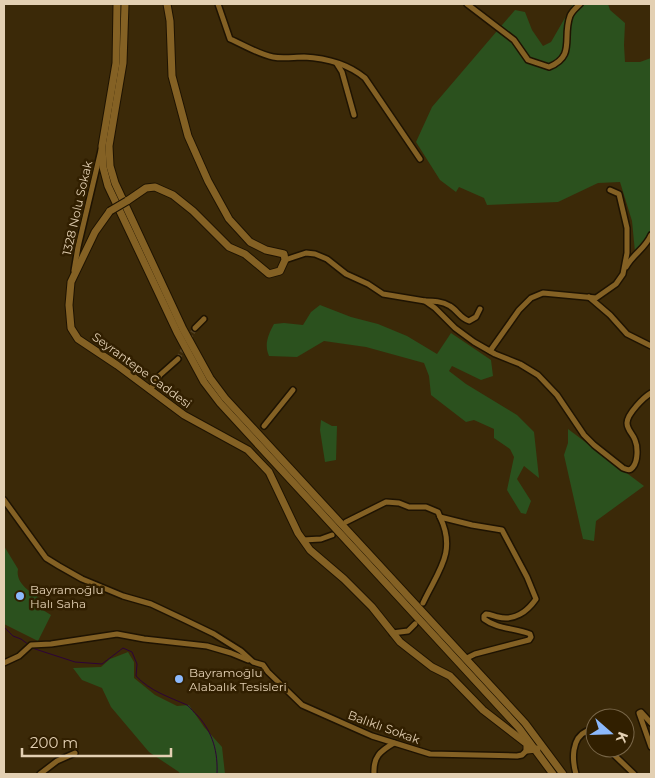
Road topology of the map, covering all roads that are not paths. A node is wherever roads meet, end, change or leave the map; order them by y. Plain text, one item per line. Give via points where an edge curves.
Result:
1 (118, 4) edge
2 (124, 4) edge
3 (166, 4) edge
4 (218, 4) edge
5 (468, 4) edge
6 (580, 4) edge
7 (337, 64) junction
8 (354, 115) dead end
9 (102, 144) junction
10 (420, 159) dead end
11 (610, 190) dead end
12 (651, 235) edge
13 (285, 260) junction
14 (623, 274) junction
15 (74, 277) junction
16 (589, 297) junction
17 (425, 301) junction
18 (480, 309) dead end
19 (204, 319) dead end
20 (195, 328) tunnel mouth
21 (651, 346) edge
22 (490, 351) junction
23 (178, 359) tunnel mouth
24 (150, 390) junction
25 (293, 390) dead end
26 (651, 393) edge
27 (264, 426) dead end
28 (4, 500) edge
29 (440, 516) junction
30 (346, 522) dead end
31 (332, 535) dead end
32 (303, 540) junction
33 (423, 603) dead end
34 (415, 624) dead end
35 (392, 633) junction
36 (465, 659) junction
37 (253, 662) junction
38 (4, 663) edge
39 (651, 723) edge
40 (585, 731) edge
41 (394, 743) junction
42 (651, 747) edge
43 (539, 748) junction
44 (527, 750) junction
45 (75, 753) dead end
46 (617, 758) edge
47 (40, 774) edge
48 (374, 774) edge
49 (553, 774) edge
50 (564, 774) edge
51 (576, 774) edge
52 (634, 774) edge

1 - 9 main road via 116,63
2 - 36 main road via 123,64 109,146 110,166 183,329 225,398
3 - 13 main road via 170,20 172,76 188,136 208,181 229,218 250,242 284,254
4 - 7 street via 230,39 274,57 310,58
5 - 6 street via 514,40 528,60 549,67 564,58 571,14
7 - 8 street
7 - 10 street via 354,69 364,78
9 - 15 street, 1328 Nolu Sokak
9 - 43 main road via 108,186 204,382
11 - 14 street via 619,194 627,228
12 - 14 street via 647,245 631,258
13 - 15 main road, Seyrantepe Caddesi, bridge via 280,271 269,274 245,254 229,247 173,195 155,187 146,188 110,211 95,232
13 - 17 street via 306,253 315,254 383,294
14 - 16 street via 616,284 596,298
15 - 24 main road, Seyrantepe Caddesi via 69,305 71,328 78,339
16 - 21 street via 627,334
16 - 22 street via 543,293 531,298
17 - 18 street via 450,306 469,321 476,318
17 - 22 street via 455,328
19 - 20 street
22 - 26 street via 538,375 557,395 584,435 628,470 636,463 637,456 628,418
23 - 24 street via 160,375
24 - 32 main road, Seyrantepe Caddesi via 184,414 250,447 269,472
25 - 27 street
28 - 37 street, Balıklı Sokak via 46,558 82,579 151,604 214,634
29 - 30 street via 426,507 386,502
29 - 33 street via 446,530 447,552
29 - 36 street via 502,530 536,598 523,613 505,618 484,616 488,622 530,634 529,640
31 - 32 street via 321,540
32 - 35 main road, Seyrantepe Caddesi via 372,607
34 - 35 street via 408,631
35 - 44 main road, Seyrantepe Caddesi via 432,667 450,676 483,710 527,744
36 - 43 main road via 525,723
37 - 38 street, Balıklı Sokak via 206,646 117,634 29,646 19,656
37 - 41 street, Balıklı Sokak via 263,665 302,705
39 - 42 street via 639,713
40 - 51 street via 578,740 572,759
41 - 44 street, Balıklı Sokak via 430,754 517,756
41 - 48 street via 380,751
43 - 44 main road
43 - 49 main road
43 - 50 main road
45 - 47 street
46 - 52 street

